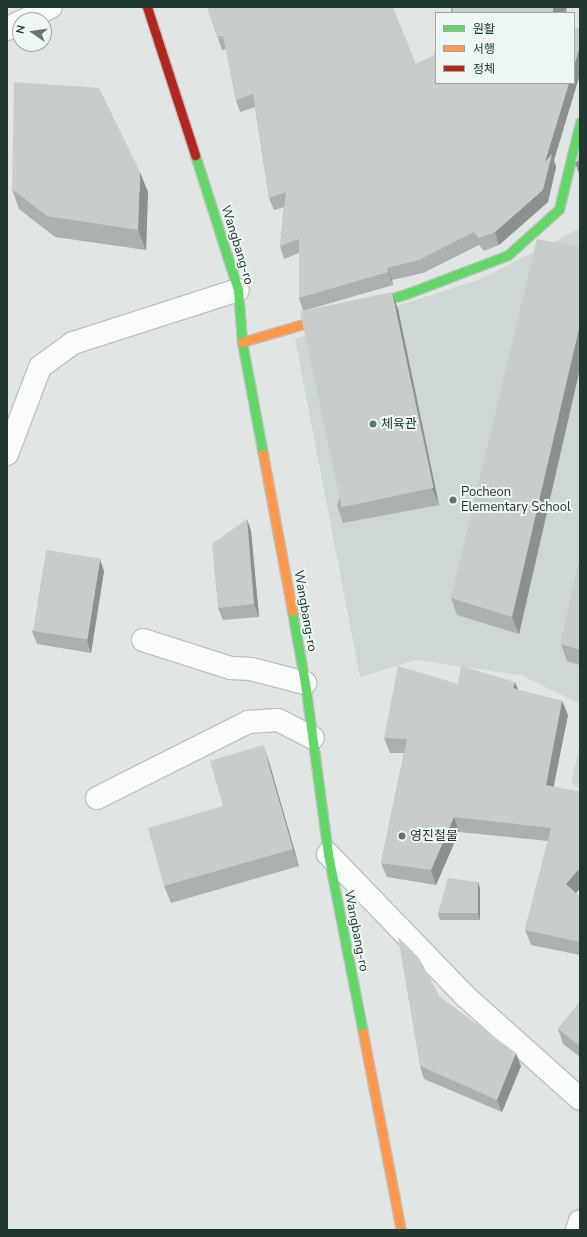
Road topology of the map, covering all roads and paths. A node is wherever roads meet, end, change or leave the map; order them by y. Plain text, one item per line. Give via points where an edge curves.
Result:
1 (51, 7) edge
2 (147, 7) edge
3 (157, 7) edge
4 (41, 12) edge
5 (153, 20) junction
6 (580, 123) edge
7 (238, 290) junction
8 (354, 309) edge
9 (338, 314) edge
10 (242, 342) junction
11 (7, 454) edge
12 (143, 640) dead end
13 (305, 683) junction
14 (313, 738) junction
15 (97, 798) dead end
16 (328, 854) junction
17 (580, 1099) edge
18 (580, 1221) edge
19 (401, 1230) edge
20 (577, 1230) edge

1 - 4 street
2 - 5 main road, Wangbang-ro
3 - 5 main road
5 - 7 main road, Wangbang-ro
6 - 8 main road via 559,209 508,254 406,294
7 - 10 main road, Wangbang-ro
7 - 11 street via 73,343 40,367
9 - 10 main road
10 - 13 main road, Wangbang-ro
12 - 13 street via 231,668 251,669
13 - 14 main road, Wangbang-ro
14 - 15 street via 278,720 248,722
14 - 16 main road, Wangbang-ro
16 - 17 street via 465,996
16 - 19 main road, Wangbang-ro
18 - 20 street

